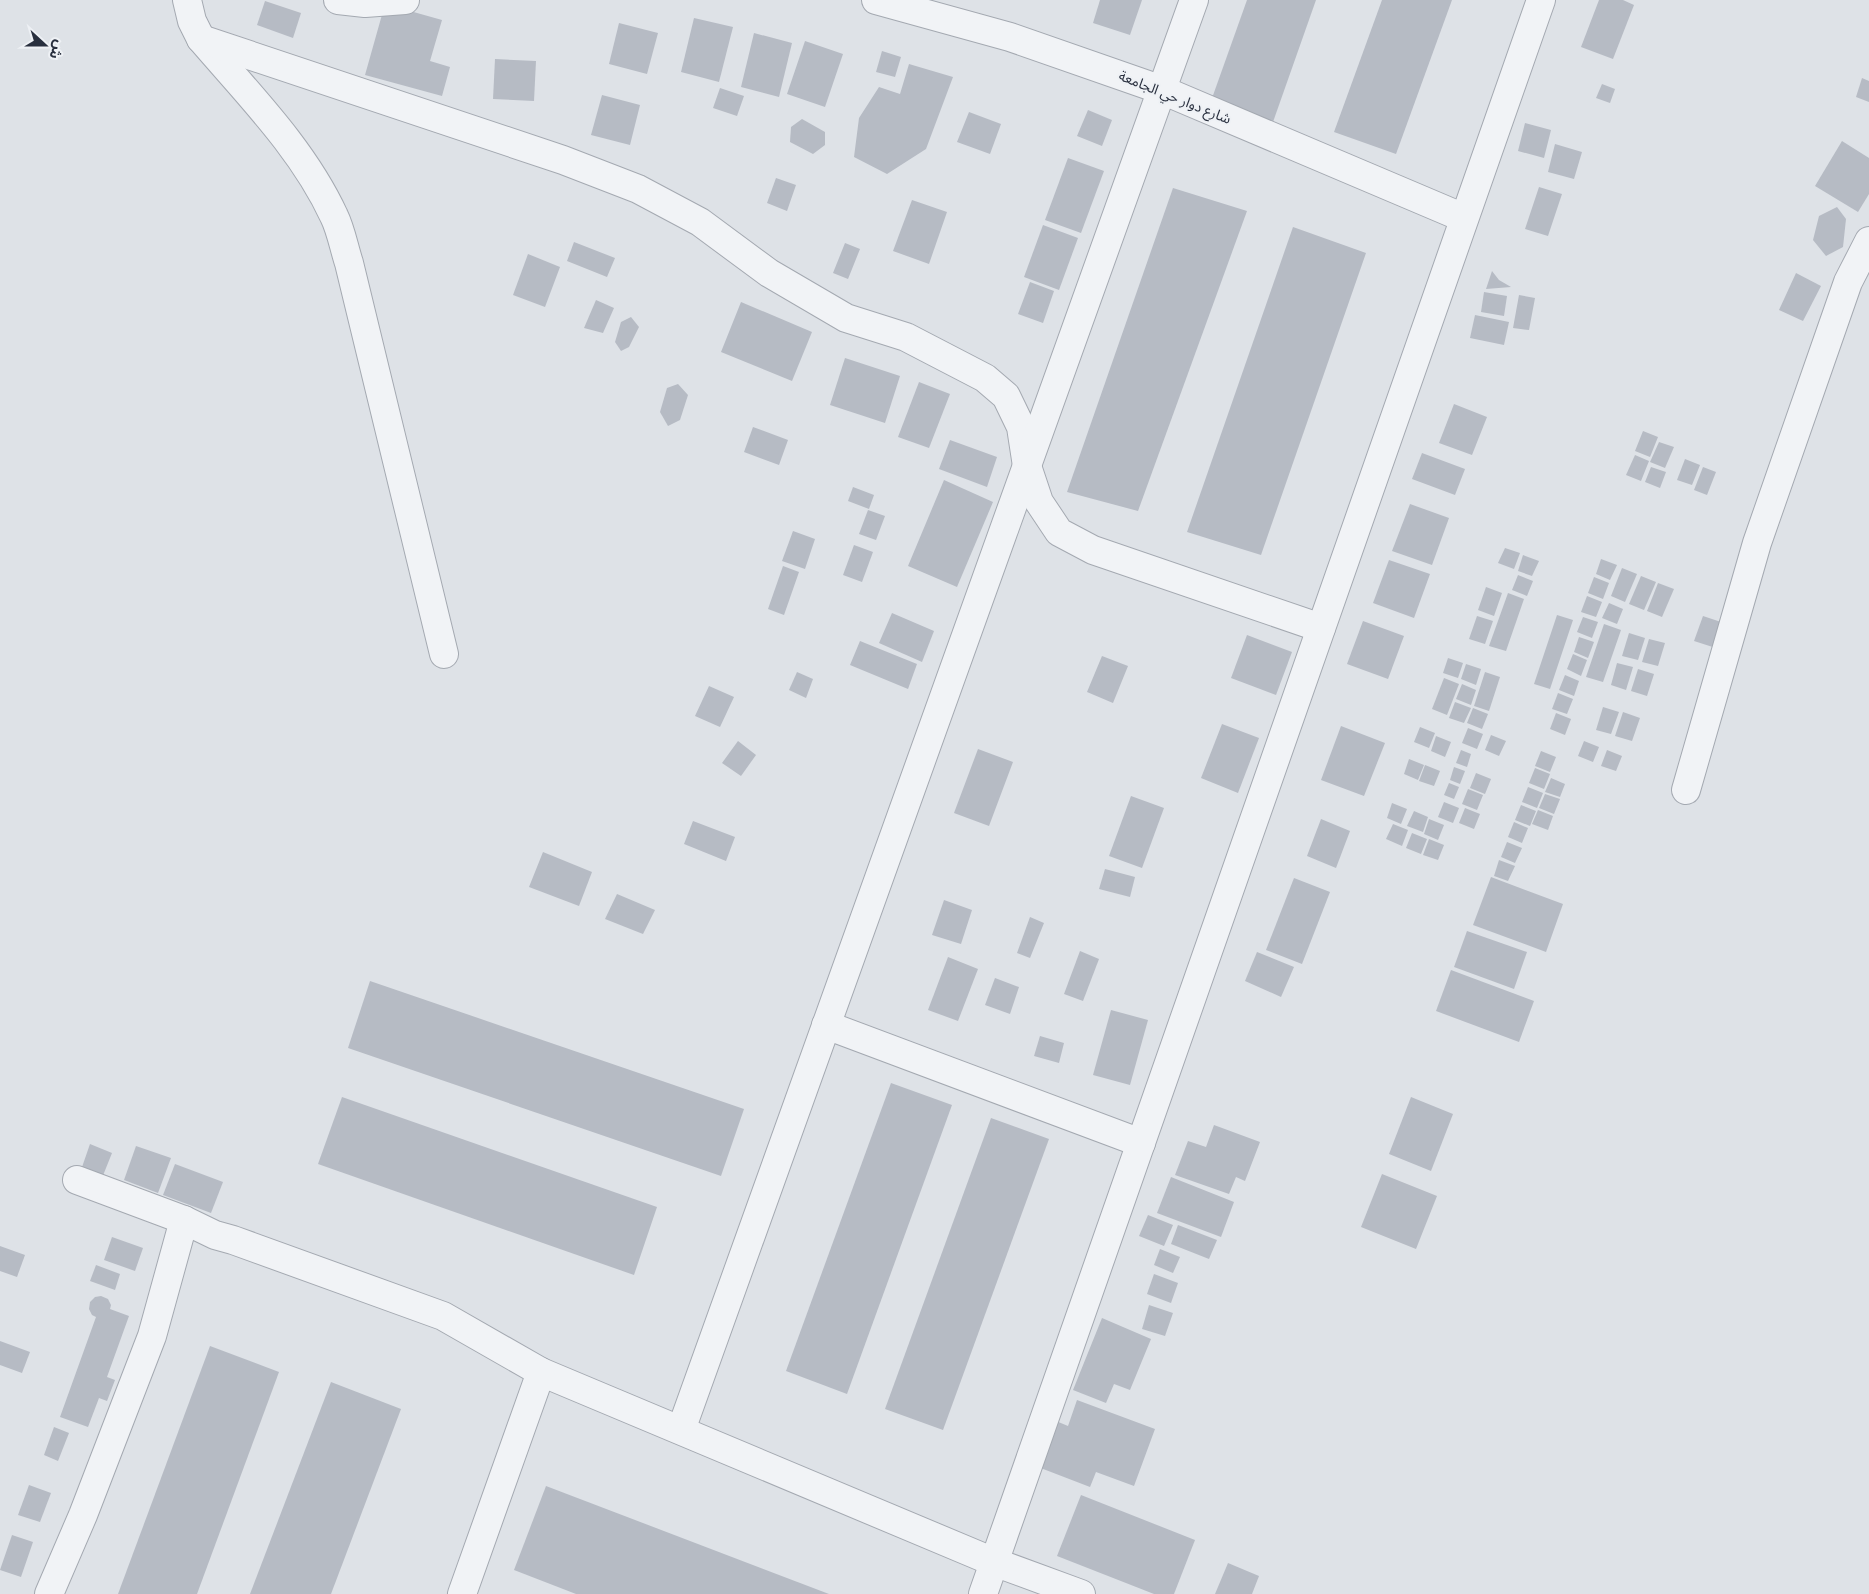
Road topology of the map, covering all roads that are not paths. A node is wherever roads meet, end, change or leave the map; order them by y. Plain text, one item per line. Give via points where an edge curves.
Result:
1 (187, 0) edge
2 (338, 0) edge
3 (405, 0) edge
4 (876, 0) edge
5 (1194, 0) edge
6 (1540, 0) edge
7 (202, 39) junction
8 (1162, 90) junction
9 (1464, 218) junction
10 (1869, 241) edge
11 (1026, 466) junction
12 (1321, 628) junction
13 (444, 654) dead end
14 (1686, 790) dead end
15 (826, 1025) junction
16 (1141, 1143) junction
17 (77, 1180) dead end
18 (184, 1220) junction
19 (541, 1372) junction
20 (681, 1430) junction
21 (994, 1562) junction
22 (1070, 1592) edge
23 (49, 1594) edge
24 (462, 1594) edge
25 (983, 1594) edge

1 - 7 street via 192,21
2 - 3 street via 365,3
4 - 8 street, شارع دوار حي الجامعة via 1010,37
5 - 8 street
6 - 9 street
7 - 11 street via 563,160 638,189 700,222 769,273 846,318 906,337 985,378 1006,396 1020,427
7 - 13 street via 289,143 335,217
8 - 9 street, شارع دوار حي الجامعة
8 - 11 street
9 - 12 street
10 - 14 street via 1848,282 1757,543
11 - 12 street via 1039,502 1059,532 1092,550
11 - 15 street
12 - 16 street
15 - 16 street
15 - 20 street
16 - 21 street
17 - 18 street
18 - 19 street via 215,1235 443,1316
18 - 23 street via 152,1336
19 - 20 street
19 - 24 street
20 - 21 street
21 - 22 street
21 - 25 street

